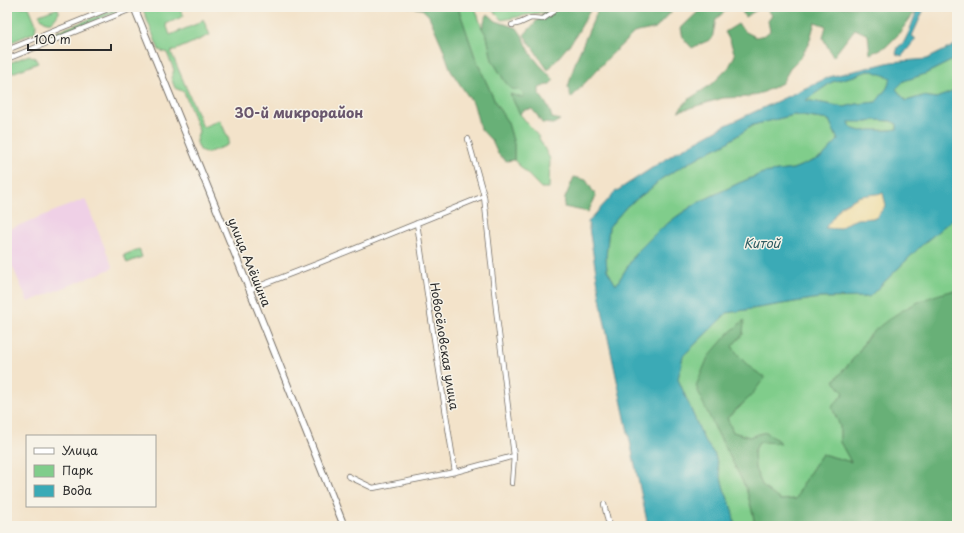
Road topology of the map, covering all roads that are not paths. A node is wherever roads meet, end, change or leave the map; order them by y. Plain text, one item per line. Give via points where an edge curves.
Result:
1 (113, 7) edge
2 (134, 7) edge
3 (556, 7) edge
4 (512, 24) dead end
5 (35, 39) junction
6 (38, 47) junction
7 (7, 50) edge
8 (7, 59) edge
9 (468, 139) dead end
10 (484, 196) junction
11 (417, 223) junction
12 (249, 290) junction
13 (514, 456) junction
14 (454, 472) junction
15 (348, 476) dead end
16 (512, 483) dead end
17 (604, 504) dead end
18 (344, 526) edge
19 (609, 526) edge

1 - 5 street
2 - 6 street
2 - 12 street, улица Алёшина
3 - 4 street via 554,12 543,18 531,18
5 - 6 street
5 - 7 street
6 - 8 street
9 - 10 street
10 - 11 street
10 - 13 street
11 - 12 street
11 - 14 street, Новосёловская улица
12 - 18 street, улица Алёшина
13 - 14 street
13 - 16 street
14 - 15 street via 373,488
17 - 19 street

